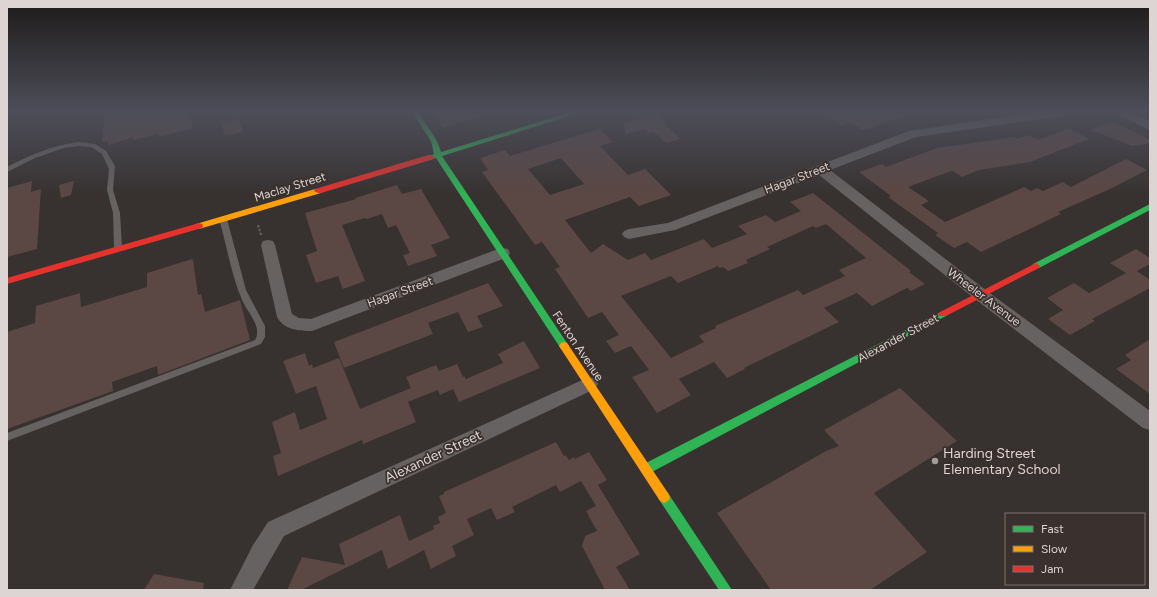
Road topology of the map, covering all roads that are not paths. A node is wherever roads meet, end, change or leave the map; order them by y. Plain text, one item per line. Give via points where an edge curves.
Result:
1 (433, 140) edge
2 (490, 140) edge
3 (897, 140) edge
4 (438, 156) junction
5 (820, 169) junction
6 (7, 170) edge
7 (1150, 207) edge
8 (223, 219) junction
9 (629, 234) dead end
10 (268, 245) dead end
11 (118, 248) junction
12 (503, 253) junction
13 (7, 281) edge
14 (981, 295) junction
15 (589, 384) junction
16 (1150, 422) edge
17 (7, 437) edge
18 (646, 470) junction
19 (241, 590) edge
20 (726, 590) edge

1 - 4 street, Fenton Avenue
2 - 4 street, Maclay Street
3 - 5 street, Hagar Street
4 - 8 street, Maclay Street
4 - 12 street, Fenton Avenue
5 - 9 street, Hagar Street via 670,227
5 - 14 street, Wheeler Avenue
6 - 11 lane via 48,150 68,145 88,144 102,151 113,168 110,189 114,202
7 - 14 street, Alexander Street
8 - 11 street, Maclay Street
8 - 17 lane via 246,300 262,329 258,342
10 - 12 street, Hagar Street via 285,317 296,324 312,324
11 - 13 street, Maclay Street
12 - 15 street, Fenton Avenue
14 - 16 street, Wheeler Avenue
14 - 18 street, Alexander Street
15 - 18 street, Fenton Avenue
15 - 19 street, Alexander Street via 276,529
18 - 20 street, Fenton Avenue

